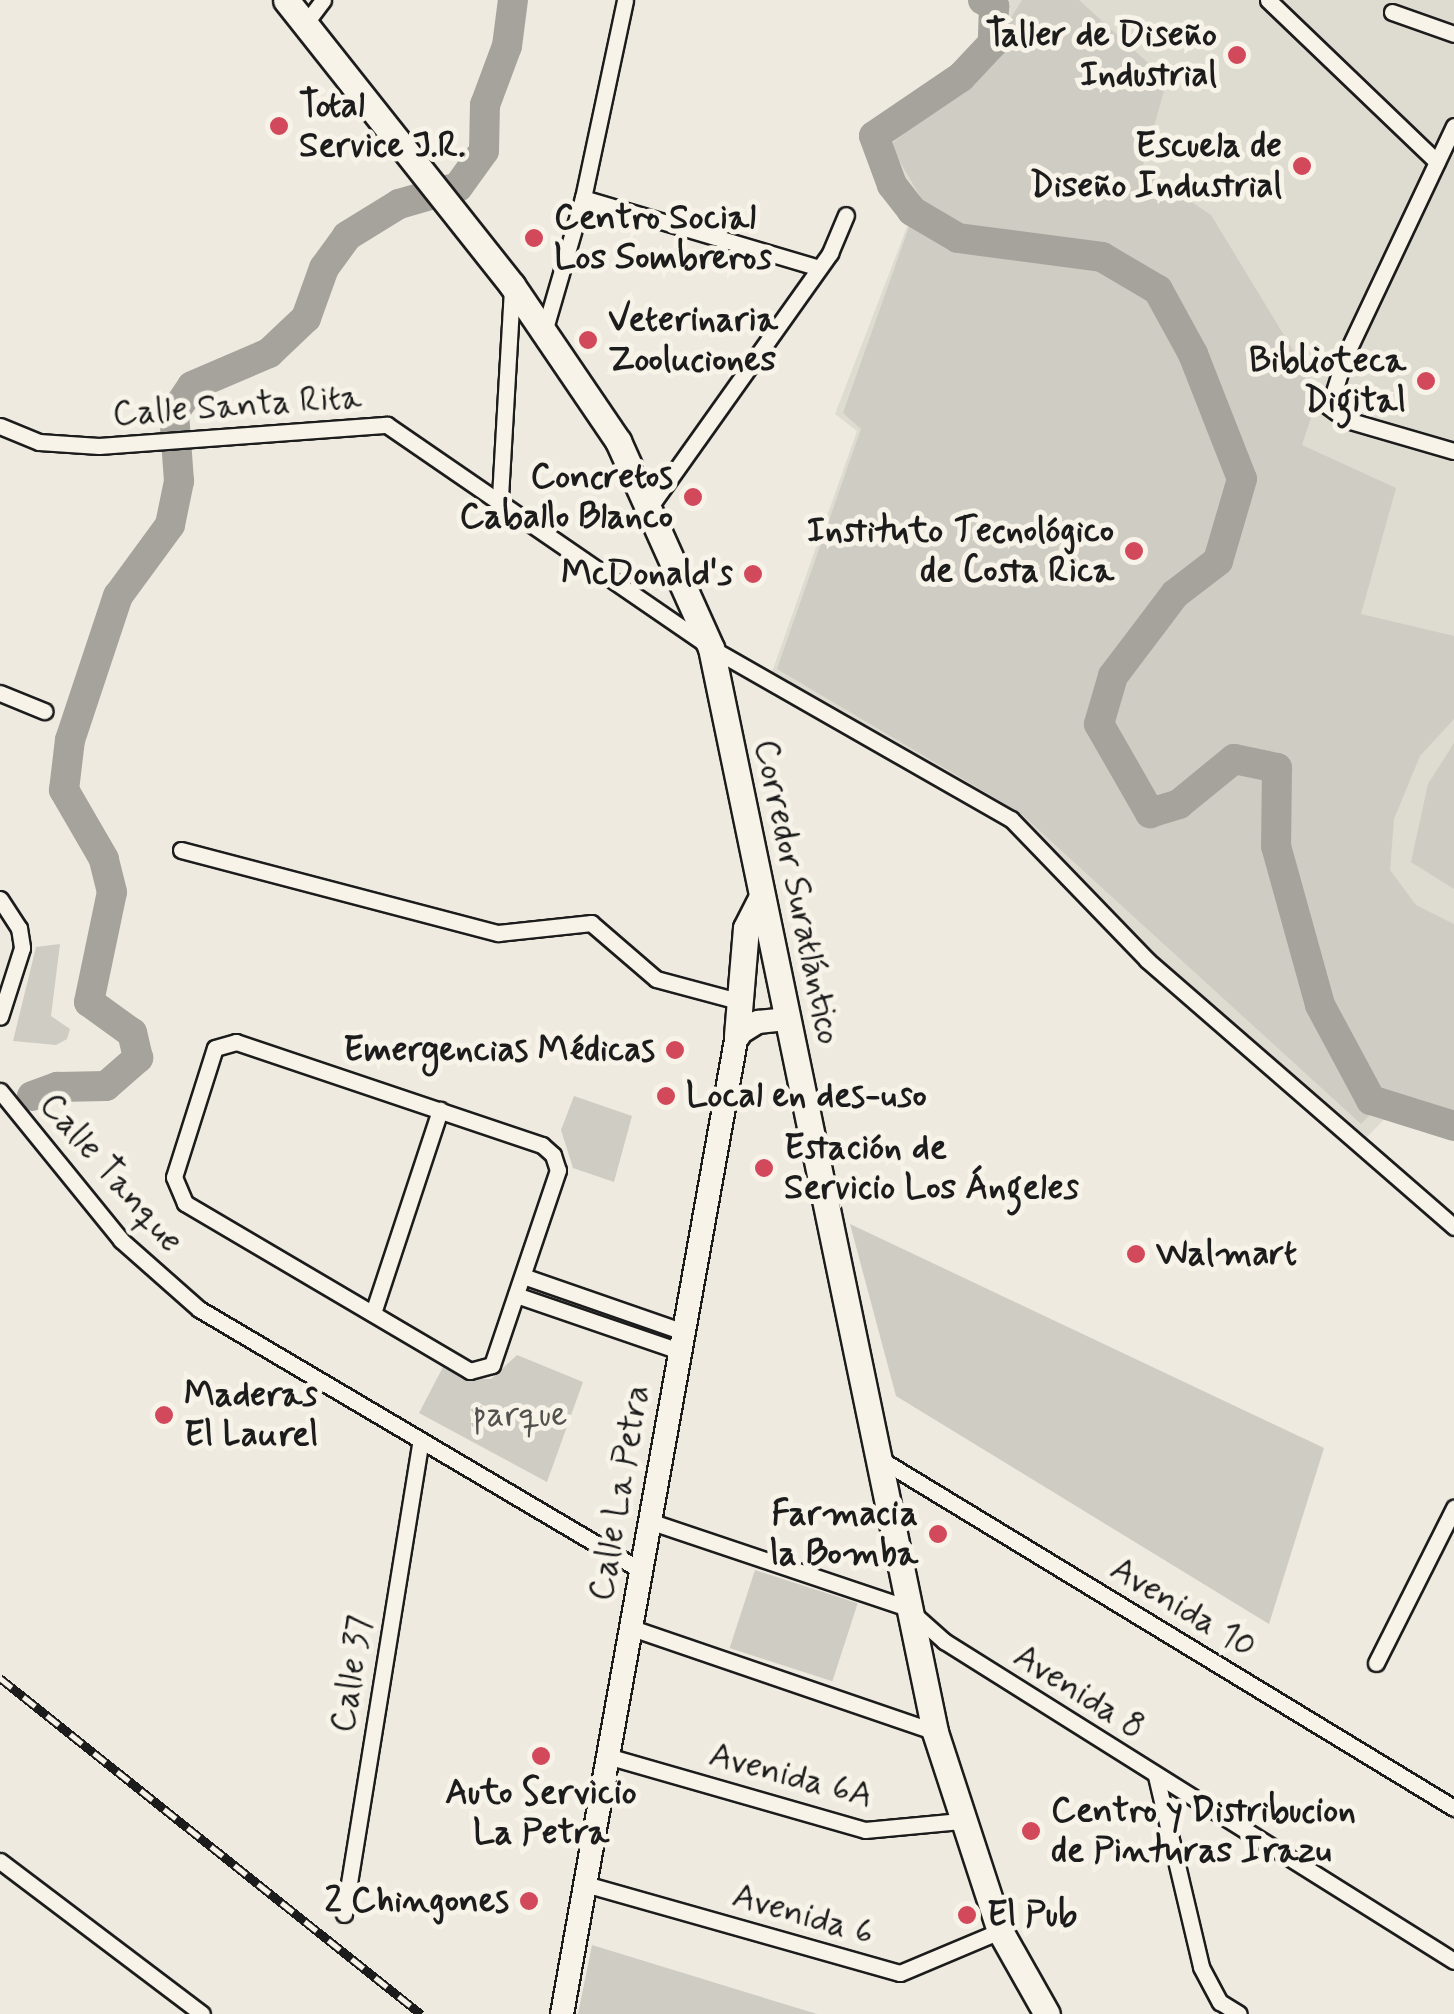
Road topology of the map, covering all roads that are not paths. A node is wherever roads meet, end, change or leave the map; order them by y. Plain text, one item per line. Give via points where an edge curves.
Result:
1 (286, 0) edge
2 (324, 0) edge
3 (625, 0) edge
4 (1268, 0) edge
5 (1392, 12) dead end
6 (304, 24) junction
7 (1454, 34) edge
8 (1454, 126) edge
9 (1437, 162) junction
10 (583, 198) junction
11 (846, 215) dead end
12 (816, 267) junction
13 (512, 285) junction
14 (544, 332) junction
15 (0, 426) edge
16 (1454, 451) edge
17 (500, 496) junction
18 (650, 508) junction
19 (711, 648) junction
20 (0, 693) edge
21 (44, 710) dead end
22 (181, 850) dead end
23 (761, 898) junction
24 (0, 899) edge
25 (738, 1000) junction
26 (0, 1018) edge
27 (786, 1019) junction
28 (737, 1035) junction
29 (0, 1091) edge
30 (440, 1110) junction
31 (1454, 1227) edge
32 (523, 1276) junction
33 (516, 1295) junction
34 (373, 1313) junction
35 (682, 1342) junction
36 (420, 1443) junction
37 (880, 1459) junction
38 (1454, 1510) edge
39 (652, 1522) junction
40 (642, 1571) junction
41 (908, 1608) junction
42 (632, 1628) junction
43 (1376, 1663) dead end
44 (935, 1732) junction
45 (608, 1756) junction
46 (1156, 1776) junction
47 (1454, 1808) edge
48 (961, 1820) junction
49 (0, 1860) edge
50 (585, 1884) junction
51 (344, 1914) dead end
52 (1000, 1931) junction
53 (1454, 1961) edge
54 (202, 2014) edge
55 (562, 2014) edge
56 (1047, 2014) edge
57 (1239, 2014) edge

1 - 6 main road, Corredor Suratlántico
2 - 6 street
3 - 10 street
4 - 9 street
5 - 7 street
6 - 13 main road, Corredor Suratlántico
8 - 9 street
9 - 16 street via 1345,357 1329,407 1347,420
10 - 12 street
10 - 14 street
11 - 12 street via 830,253
12 - 18 street
13 - 14 main road, Corredor Suratlántico
13 - 17 street
14 - 18 main road, Corredor Suratlántico via 618,442
15 - 17 street, Calle Santa Rita via 40,442 165,443 388,425
17 - 19 street, Calle Santa Rita
18 - 19 main road, Corredor Suratlántico
19 - 23 main road, Corredor Suratlántico
19 - 31 street, Calle Santa Rita via 1011,819 1147,960
20 - 21 street
22 - 25 street via 498,933 591,923 656,979
23 - 25 main road via 746,928
23 - 27 main road, Corredor Suratlántico
24 - 26 street via 20,928 22,948
25 - 28 main road
27 - 28 street via 758,1022
27 - 37 main road, Corredor Suratlántico
28 - 35 street, Calle La Petra
29 - 36 street, Calle Tanque via 121,1240 199,1309
30 - 32 street via 542,1145 553,1155 558,1170
30 - 34 street
30 - 34 street via 224,1043 216,1048 175,1188 185,1203
32 - 33 street
32 - 35 street
33 - 34 street via 492,1365 482,1371 470,1371
33 - 35 street
35 - 39 street, Calle La Petra
36 - 40 street, Calle Tanque
36 - 51 street, Calle 37
37 - 41 main road, Corredor Suratlántico
37 - 47 street, Avenida 10
38 - 43 street
39 - 40 street, Calle La Petra
39 - 41 street, Avenida 8
40 - 42 street, Calle La Petra
41 - 44 main road, Corredor Suratlántico
41 - 46 street, Avenida 8 via 944,1641
42 - 44 street
42 - 45 street, Calle La Petra
44 - 48 main road, Corredor Suratlántico
45 - 48 street, Avenida 6A via 865,1830
45 - 50 street, Calle La Petra
46 - 53 street, Avenida 8
46 - 57 street via 1201,1967 1220,2002
48 - 52 main road, Corredor Suratlántico
49 - 54 street
50 - 52 street, Avenida 6 via 900,1973
50 - 55 street, Calle La Petra
52 - 56 main road, Corredor Suratlántico

